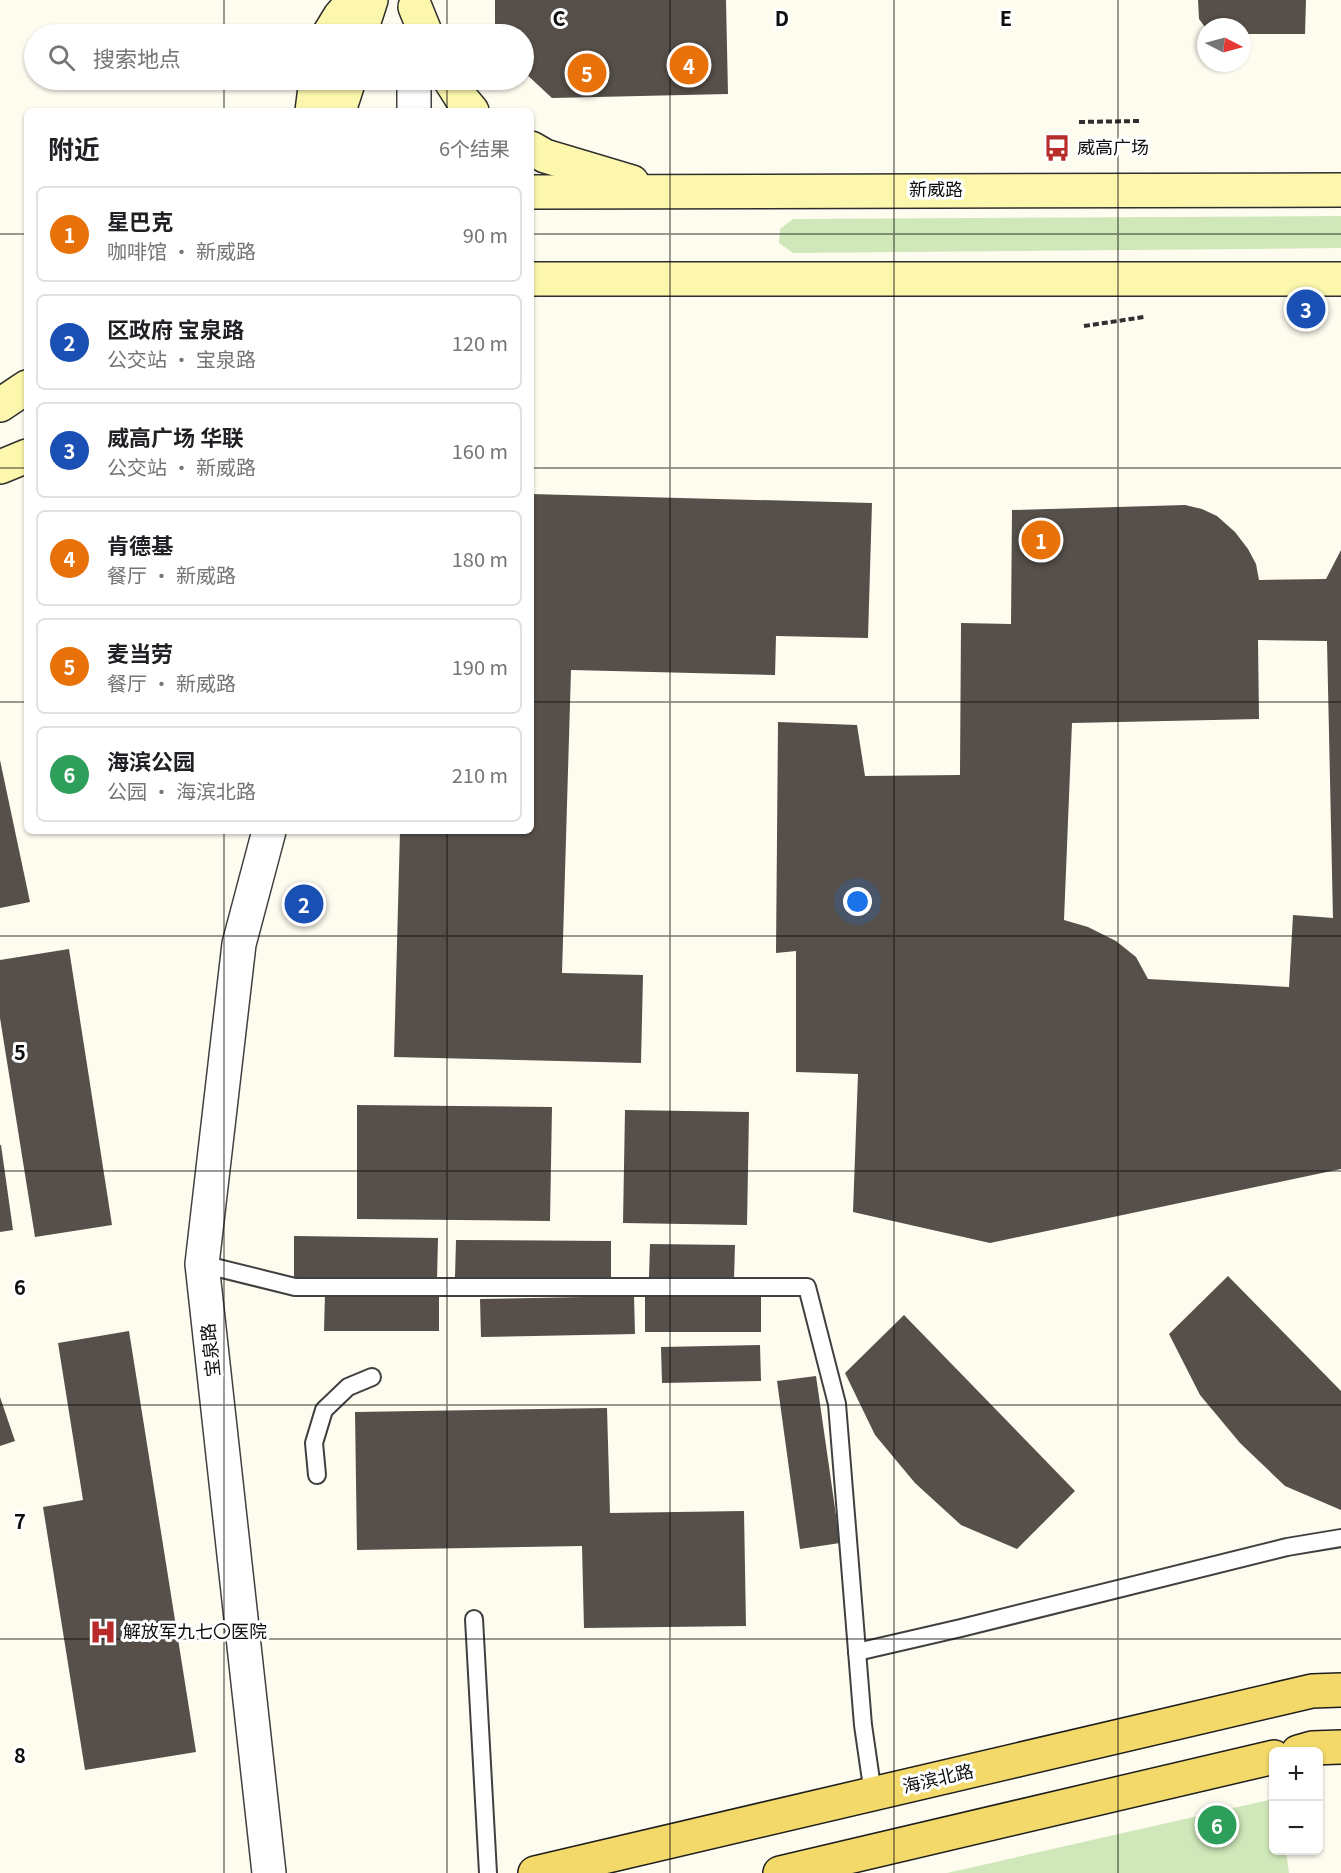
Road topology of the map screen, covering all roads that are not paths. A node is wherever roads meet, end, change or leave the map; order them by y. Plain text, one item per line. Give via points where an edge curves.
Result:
1 (354, 0) edge
2 (370, 0) edge
3 (335, 24) edge
4 (363, 24) edge
5 (315, 90) edge
6 (346, 90) edge
7 (414, 90) edge
8 (456, 90) edge
9 (312, 108) edge
10 (340, 108) edge
11 (414, 108) edge
12 (470, 108) edge
13 (534, 150) edge
14 (1341, 190) edge
15 (534, 192) edge
16 (663, 192) junction
17 (534, 279) edge
18 (601, 279) junction
19 (1341, 279) edge
20 (534, 299) edge
21 (24, 389) edge
22 (0, 405) edge
23 (24, 457) edge
24 (0, 467) edge
25 (268, 834) edge
26 (202, 1264) junction
27 (372, 1377) dead end
28 (316, 1475) dead end
29 (1341, 1538) edge
30 (474, 1619) dead end
31 (857, 1652) junction
32 (1341, 1690) edge
33 (1341, 1747) edge
34 (1323, 1748) edge
35 (1269, 1758) edge
36 (873, 1794) junction
37 (269, 1873) edge
38 (488, 1873) edge
39 (536, 1873) edge
40 (780, 1873) edge

1 - 3 main road
2 - 4 main road
5 - 9 main road
6 - 10 main road
7 - 11 street
8 - 12 main road
13 - 16 main road
14 - 16 main road, 新威路
15 - 16 main road, 新威路
17 - 18 main road
18 - 19 main road
18 - 20 main road
21 - 22 main road
23 - 24 main road
25 - 26 street, 宝泉路 via 239,944
26 - 31 lane via 295,1287 807,1287 837,1404
26 - 37 street, 宝泉路
27 - 28 lane via 348,1387 324,1410 314,1443
29 - 31 lane via 1287,1547
30 - 38 lane
31 - 36 lane
32 - 36 main road, 海滨北路 via 1312,1691
33 - 34 main road
35 - 40 main road
36 - 39 main road, 海滨北路

